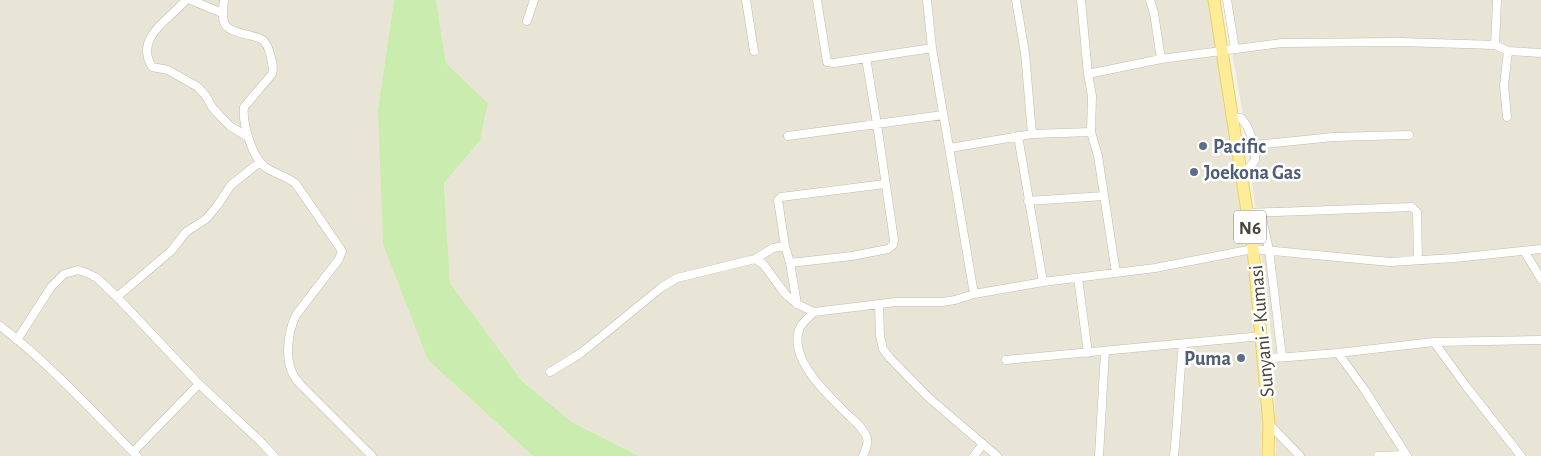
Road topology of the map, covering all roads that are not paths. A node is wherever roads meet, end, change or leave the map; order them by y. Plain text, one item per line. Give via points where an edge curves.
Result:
1 (186, 0) edge
2 (191, 0) edge
3 (224, 0) edge
4 (534, 0) edge
5 (746, 0) edge
6 (817, 0) edge
7 (927, 0) edge
8 (1016, 0) edge
9 (1081, 0) edge
10 (1150, 0) edge
11 (1214, 0) edge
12 (1227, 0) edge
13 (1497, 0) edge
14 (222, 13) junction
15 (527, 21) dead end
16 (1495, 45) junction
17 (932, 48) junction
18 (1235, 49) junction
19 (754, 51) dead end
20 (1508, 51) junction
21 (1222, 52) junction
22 (1541, 53) edge
23 (866, 58) junction
24 (1161, 59) junction
25 (1088, 74) junction
26 (943, 116) junction
27 (1232, 117) junction
28 (1507, 117) dead end
29 (877, 124) junction
30 (1091, 132) junction
31 (1032, 134) junction
32 (1409, 135) dead end
33 (788, 136) dead end
34 (1018, 136) junction
35 (248, 137) junction
36 (1255, 145) junction
37 (950, 148) junction
38 (260, 162) junction
39 (1241, 171) junction
40 (885, 184) junction
41 (1104, 196) junction
42 (1028, 201) junction
43 (1248, 213) junction
44 (1261, 213) junction
45 (785, 246) junction
46 (1253, 249) junction
47 (1541, 249) edge
48 (1269, 250) junction
49 (1524, 251) junction
50 (755, 258) junction
51 (1418, 260) junction
52 (790, 263) junction
53 (1116, 273) junction
54 (1078, 278) junction
55 (1541, 279) edge
56 (1043, 282) junction
57 (974, 294) junction
58 (117, 296) junction
59 (797, 304) junction
60 (878, 304) junction
61 (814, 312) junction
62 (0, 326) edge
63 (1262, 336) junction
64 (17, 340) junction
65 (1541, 340) edge
66 (1434, 342) junction
67 (1183, 344) junction
68 (1105, 351) junction
69 (1088, 353) junction
70 (1338, 353) junction
71 (1282, 357) junction
72 (1263, 358) junction
73 (1006, 360) dead end
74 (550, 372) dead end
75 (198, 384) junction
76 (1269, 424) junction
77 (983, 444) junction
78 (135, 454) edge
79 (274, 456) edge
80 (372, 456) edge
81 (862, 456) edge
82 (974, 456) edge
83 (997, 456) edge
84 (1099, 456) edge
85 (1174, 456) edge
86 (1268, 456) edge
87 (1300, 456) edge
88 (1378, 456) edge
89 (1407, 456) edge
90 (1521, 456) edge

1 - 35 street via 150,38 146,47 147,58 152,67 168,70 198,87 225,121
2 - 14 street
3 - 14 street
4 - 15 street
5 - 19 street
6 - 23 street via 827,62
7 - 17 street
8 - 31 street via 1025,53
9 - 25 street
10 - 24 street
11 - 21 main road, Sunyani - Kumasi / N6
12 - 18 street
13 - 16 street
14 - 35 street via 226,26 231,30 264,41 273,63 272,74 244,107
16 - 18 street via 1282,43
16 - 20 street
17 - 23 street
17 - 26 street
18 - 21 street
20 - 22 street
20 - 28 street via 1504,85
21 - 24 street
21 - 27 main road, Sunyani - Kumasi / N6
23 - 29 street
24 - 25 street
25 - 30 street
26 - 29 street
26 - 37 street
27 - 36 street via 1240,118 1247,126
27 - 39 main road, Sunyani - Kumasi / N6
29 - 33 street
29 - 40 street
30 - 31 street
30 - 41 street
31 - 34 street
32 - 36 street via 1333,137
34 - 37 street
34 - 42 street
35 - 38 street
36 - 39 street via 1253,164
37 - 57 street
38 - 58 street via 231,185 206,219 186,232 171,252
38 - 80 street via 296,184 341,248 339,259 296,314 288,352 294,376 302,386
39 - 43 main road, Sunyani - Kumasi / N6
40 - 45 street via 781,197 778,200
40 - 52 street via 893,245 888,249 852,256
41 - 42 street
41 - 53 street
42 - 56 street
43 - 44 street
43 - 46 main road, Sunyani - Kumasi / N6
44 - 48 street
44 - 51 street via 1412,207 1417,212
45 - 50 street via 773,248
45 - 52 street
46 - 48 street
46 - 53 street
46 - 63 main road, Sunyani - Kumasi / N6
47 - 49 street
48 - 51 street via 1390,262
48 - 71 street
49 - 51 street
49 - 55 street
50 - 59 street via 764,264 786,295
50 - 74 street via 677,278 581,353
52 - 59 street
53 - 54 street
54 - 56 street
54 - 69 street
56 - 57 street
57 - 60 street via 942,302
58 - 64 street via 87,273 78,270 64,274 51,287
58 - 75 street
59 - 61 street
60 - 61 street
60 - 77 street via 883,349 928,397
61 - 81 street via 799,330 802,359 811,375 867,438
62 - 64 street
63 - 67 street
63 - 72 main road, Sunyani - Kumasi / N6
64 - 78 street
65 - 66 street
66 - 70 street
66 - 90 street
67 - 68 street
67 - 85 street
68 - 69 street
68 - 84 street
69 - 73 street
70 - 71 street
70 - 89 street
71 - 72 street
72 - 76 main road, Sunyani - Kumasi / N6
75 - 78 street
75 - 79 street
76 - 86 main road, Sunyani - Kumasi / N6
76 - 87 street
77 - 82 street
77 - 83 street
88 - 89 street

